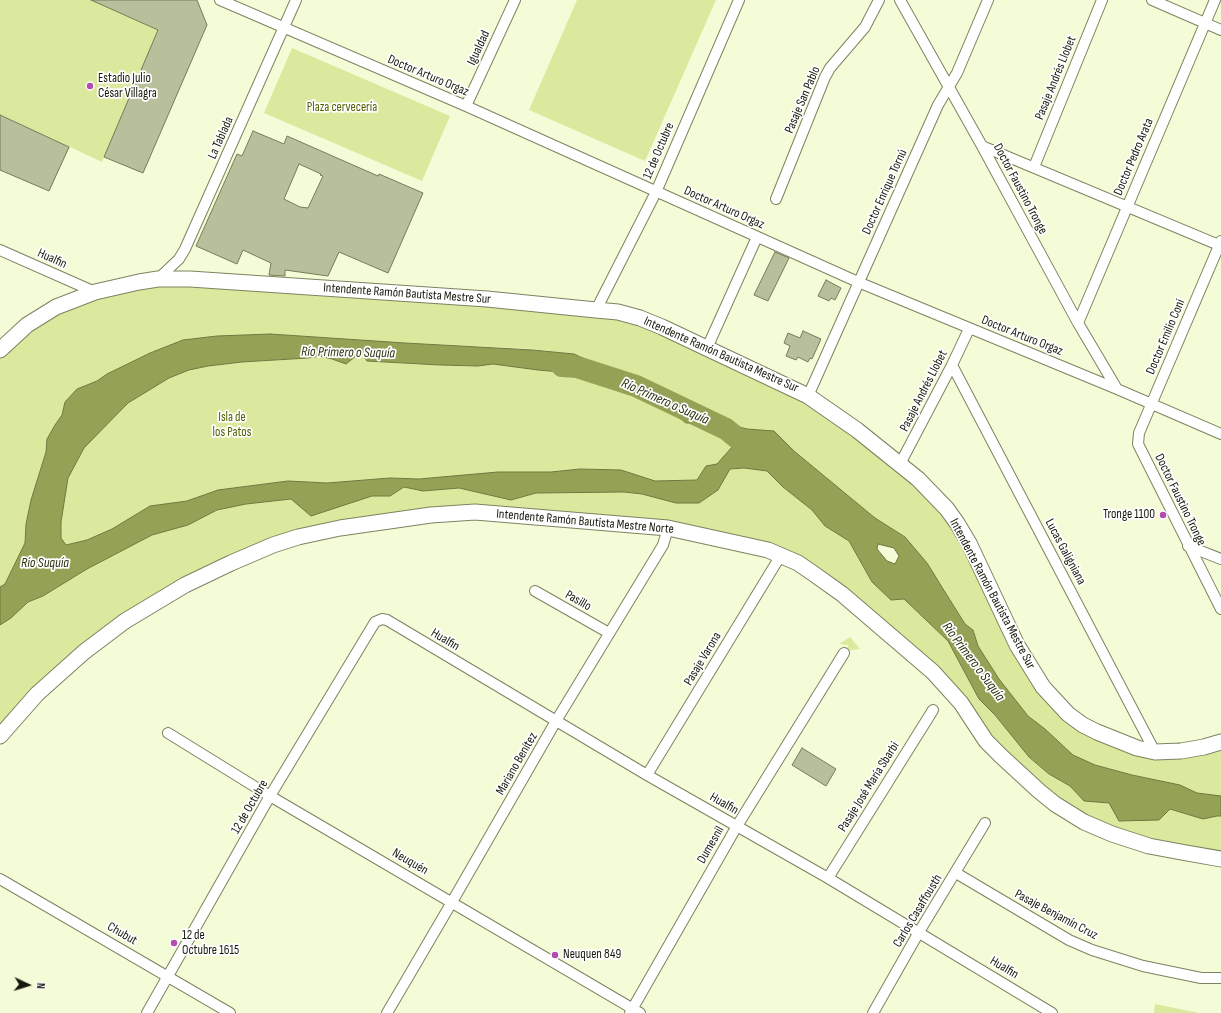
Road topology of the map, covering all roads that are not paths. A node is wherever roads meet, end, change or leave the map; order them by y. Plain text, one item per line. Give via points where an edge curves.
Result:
1 (220, 0) edge
2 (296, 0) edge
3 (515, 0) edge
4 (739, 0) edge
5 (879, 0) edge
6 (900, 0) edge
7 (988, 0) edge
8 (1102, 0) edge
9 (1152, 0) edge
10 (1214, 0) edge
11 (1205, 23) junction
12 (283, 27) junction
13 (1221, 30) edge
14 (949, 88) junction
15 (466, 106) junction
16 (982, 146) junction
17 (1034, 167) junction
18 (656, 192) junction
19 (776, 198) dead end
20 (1127, 206) junction
21 (757, 237) junction
22 (1220, 244) edge
23 (0, 250) edge
24 (158, 279) junction
25 (858, 282) junction
26 (94, 292) junction
27 (596, 310) junction
28 (1078, 323) junction
29 (969, 329) junction
30 (707, 348) junction
31 (0, 350) edge
32 (952, 365) junction
33 (1117, 389) junction
34 (808, 396) junction
35 (1151, 404) junction
36 (1221, 434) edge
37 (1138, 444) joint
38 (900, 464) junction
39 (668, 528) junction
40 (1188, 546) junction
41 (781, 555) junction
42 (1221, 559) edge
43 (535, 591) dead end
44 (1221, 609) edge
45 (382, 619) joint
46 (609, 633) junction
47 (844, 653) dead end
48 (933, 710) dead end
49 (556, 721) junction
50 (168, 733) dead end
51 (0, 736) edge
52 (1221, 742) edge
53 (1155, 752) junction
54 (647, 775) junction
55 (270, 796) junction
56 (985, 823) dead end
57 (737, 826) junction
58 (1221, 859) edge
59 (956, 873) junction
60 (828, 878) junction
61 (0, 879) edge
62 (452, 902) junction
63 (919, 932) junction
64 (168, 976) junction
65 (1221, 978) edge
66 (634, 1011) edge
67 (147, 1013) edge
68 (230, 1013) edge
69 (387, 1013) edge
70 (873, 1013) edge
71 (1052, 1013) edge

1 - 12 street, Doctor Arturo Orgaz
2 - 12 street, La Tablada
3 - 15 street, Igualdad
4 - 18 street, 12 de Octubre
5 - 19 street, Pasaje San Pablo via 865,27 825,77
6 - 14 street, Doctor Faustino Tronge
7 - 14 street, Doctor Enrique Tornú
8 - 17 street, Pasaje Andrés Llobet
9 - 11 street
10 - 11 street, Doctor Pedro Arata
11 - 13 street
11 - 20 street, Doctor Pedro Arata
12 - 15 street, Doctor Arturo Orgaz
12 - 24 street, La Tablada via 185,249 179,259
14 - 16 street, Doctor Faustino Tronge
14 - 25 street, Doctor Enrique Tornú via 938,105
15 - 18 street, Doctor Arturo Orgaz
16 - 17 street
16 - 28 street, Doctor Faustino Tronge
17 - 20 street
18 - 21 street, Doctor Arturo Orgaz
18 - 27 street, 12 de Octubre
20 - 22 street
20 - 28 street, Doctor Pedro Arata
21 - 25 street, Doctor Arturo Orgaz
21 - 30 street
22 - 35 street, Doctor Emilio Coni
23 - 26 street, Hualfin
24 - 26 main road, Intendente Ramón Bautista Mestre Sur
24 - 27 main road, Intendente Ramón Bautista Mestre Sur via 273,284
25 - 29 street, Doctor Arturo Orgaz
25 - 34 street, Doctor Enrique Tornú
26 - 31 main road, Intendente Ramón Bautista Mestre Sur via 42,315
27 - 30 main road, Intendente Ramón Bautista Mestre Sur via 640,318
28 - 33 street, Doctor Faustino Tronge
29 - 32 street, Pasaje Andrés Llobet
29 - 33 street, Doctor Arturo Orgaz
30 - 34 main road, Intendente Ramón Bautista Mestre Sur
32 - 38 street, Pasaje Andrés Llobet
32 - 53 street, Lucas Galigniana
33 - 35 street, Doctor Arturo Orgaz
34 - 38 main road, Intendente Ramón Bautista Mestre Sur
35 - 36 street, Doctor Arturo Orgaz
35 - 37 street, Doctor Emilio Coni via 1139,433
37 - 40 street, Doctor Faustino Tronge
38 - 53 main road, Intendente Ramón Bautista Mestre Sur via 918,478 957,523 969,543 1016,645 1055,701 1083,725 1137,748
39 - 41 main road, Intendente Ramón Bautista Mestre Norte
39 - 46 street, Mariano Benítez via 663,545
39 - 51 main road, Intendente Ramón Bautista Mestre Norte via 475,512 423,516 298,537 273,545 185,585 125,621 84,652 37,694
40 - 42 street
40 - 44 street, Doctor Faustino Tronge
41 - 54 street, Pasaje Varona
41 - 58 main road, Intendente Ramón Bautista Mestre Norte via 798,563 842,594 934,672 961,703 986,741 1055,804 1084,822 1112,834 1149,846
43 - 46 street, Pasillo
45 - 49 street, Hualfin
45 - 55 street, 12 de Octubre via 375,622
46 - 49 street, Mariano Benítez
47 - 57 street, Dumesnil
48 - 60 street, Pasaje José María Sbarbi
49 - 54 street, Hualfin
49 - 62 street, Mariano Benítez
50 - 55 street, Neuquén
52 - 53 main road, Intendente Ramón Bautista Mestre Sur via 1181,751
54 - 57 street, Hualfin
55 - 62 street, Neuquén
55 - 64 street, 12 de Octubre
56 - 59 street, Carlos Casaffousth
57 - 60 street, Hualfin
57 - 66 street, Dumesnil
59 - 63 street, Carlos Casaffousth
59 - 65 street, Pasaje Benjamín Cruz via 1069,940 1092,950 1176,974
60 - 63 street, Hualfin
61 - 64 street, Chubut
62 - 66 street, Neuquén
62 - 69 street, Mariano Benítez
63 - 70 street, Carlos Casaffousth
63 - 71 street, Hualfin
64 - 67 street, 12 de Octubre
64 - 68 street, Chubut

